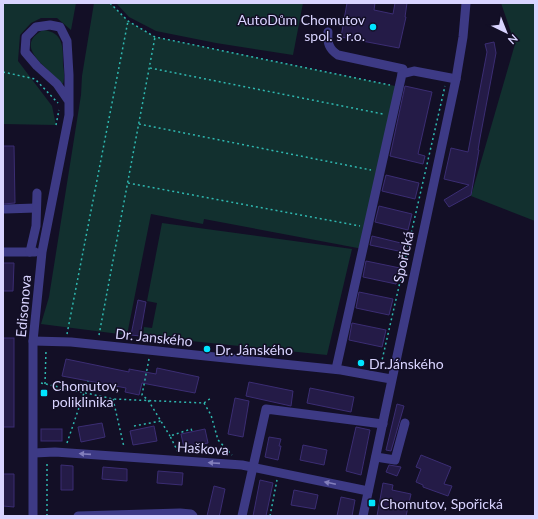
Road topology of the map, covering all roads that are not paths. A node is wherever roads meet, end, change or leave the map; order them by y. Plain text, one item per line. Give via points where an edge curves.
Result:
1 (466, 3) edge
2 (328, 32) dead end
3 (402, 74) junction
4 (456, 79) junction
5 (68, 100) junction
6 (37, 193) dead end
7 (36, 208) junction
8 (6, 209) dead end
9 (3, 252) edge
10 (30, 252) junction
11 (42, 252) junction
12 (33, 341) junction
13 (336, 369) junction
14 (391, 379) junction
15 (405, 423) dead end
16 (383, 424) junction
17 (34, 453) junction
18 (376, 457) junction
19 (253, 467) junction
20 (368, 491) junction
21 (33, 516) edge
22 (78, 516) edge
23 (193, 516) edge
24 (242, 516) edge
25 (363, 516) edge

1 - 4 street, Spořická
2 - 3 street via 327,40 332,52 403,69
3 - 4 street via 414,71
3 - 13 street
4 - 14 street, Spořická
5 - 5 street, Edisonova via 67,41 60,27 36,27 26,37 25,52 57,84
5 - 11 street, Edisonova via 69,115
6 - 7 street
7 - 8 street
7 - 10 street via 36,226
9 - 10 street
10 - 11 street
11 - 12 street, Edisonova
12 - 13 street, Dr. Janského via 66,342
12 - 17 street, Edisonova
13 - 14 street, Dr. Janského
14 - 16 street, Spořická
15 - 18 street via 395,460
16 - 18 street, Spořická
16 - 19 street via 266,408
19 -> 17 street, Haškova
17 - 21 street, Edisonova
18 - 20 street, Spořická
20 -> 19 street, Haškova
19 - 24 street
20 - 25 street, Spořická
22 - 23 street via 180,513

